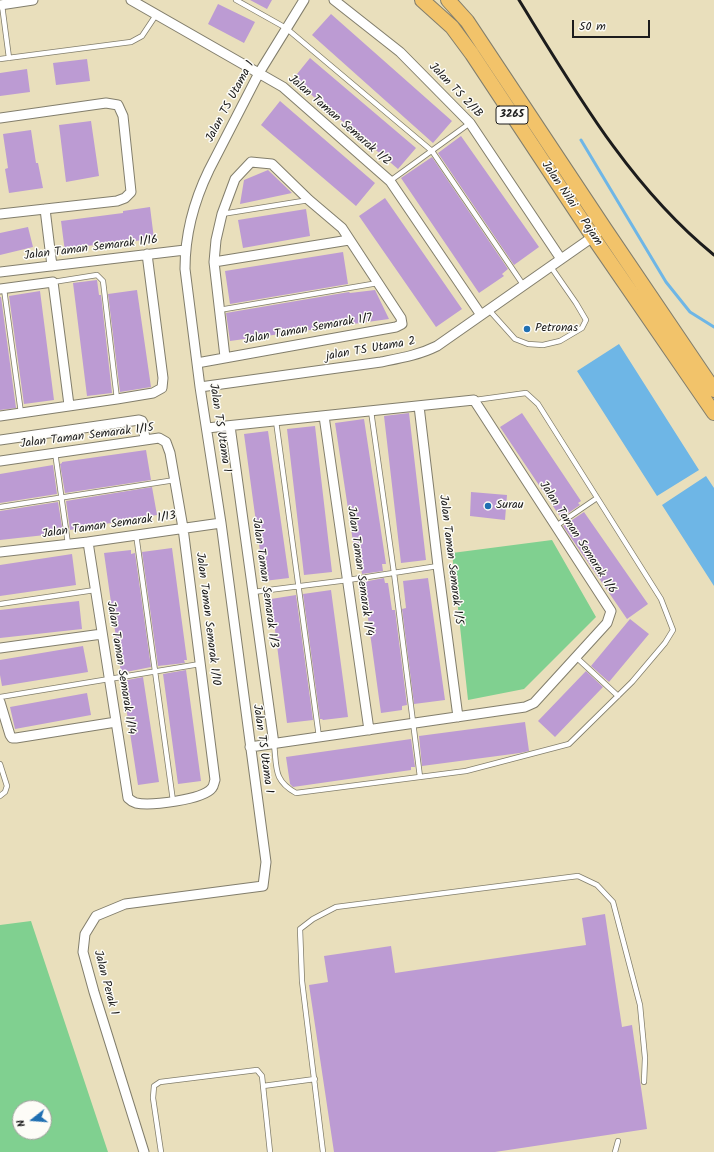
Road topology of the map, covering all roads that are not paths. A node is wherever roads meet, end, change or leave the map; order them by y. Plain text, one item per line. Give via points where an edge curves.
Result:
1 (34, 0) edge
2 (131, 0) edge
3 (236, 0) edge
4 (304, 0) edge
5 (334, 0) edge
6 (422, 0) edge
7 (448, 0) edge
8 (1, 5) edge
9 (156, 15) junction
10 (286, 28) junction
11 (9, 58) junction
12 (0, 59) edge
13 (259, 72) junction
14 (0, 118) edge
15 (470, 123) junction
16 (432, 151) junction
17 (390, 181) junction
18 (310, 200) junction
19 (45, 209) junction
20 (0, 214) edge
21 (222, 214) junction
22 (605, 229) junction
23 (593, 237) junction
24 (349, 240) junction
25 (185, 250) junction
26 (147, 254) junction
27 (561, 259) junction
28 (214, 262) junction
29 (52, 266) junction
30 (551, 267) junction
31 (0, 272) edge
32 (53, 282) junction
33 (378, 283) junction
34 (524, 286) junction
35 (2, 289) edge
36 (218, 310) junction
37 (485, 313) junction
38 (225, 357) junction
39 (197, 363) junction
40 (200, 387) junction
41 (714, 390) edge
42 (117, 399) junction
43 (474, 400) junction
44 (69, 406) junction
45 (419, 406) junction
46 (371, 411) junction
47 (21, 413) junction
48 (714, 413) edge
49 (0, 416) edge
50 (324, 416) junction
51 (276, 421) junction
52 (230, 426) junction
53 (207, 428) junction
54 (0, 440) edge
55 (145, 440) junction
56 (55, 452) junction
57 (170, 452) joint
58 (0, 461) edge
59 (175, 480) junction
60 (62, 497) junction
61 (597, 498) junction
62 (0, 507) edge
63 (221, 523) junction
64 (556, 526) junction
65 (183, 528) junction
66 (136, 534) junction
67 (88, 542) junction
68 (68, 544) junction
69 (0, 552) edge
70 (438, 566) junction
71 (394, 573) junction
72 (348, 580) junction
73 (299, 586) junction
74 (95, 590) junction
75 (253, 592) junction
76 (0, 604) edge
77 (102, 634) junction
78 (0, 648) edge
79 (576, 657) junction
80 (200, 664) junction
81 (155, 672) junction
82 (109, 680) junction
83 (618, 696) junction
84 (0, 697) edge
85 (0, 702) edge
86 (458, 717) junction
87 (116, 722) junction
88 (413, 723) junction
89 (369, 730) junction
90 (319, 737) junction
91 (274, 744) junction
92 (250, 747) junction
93 (0, 764) edge
94 (420, 777) junction
95 (0, 796) edge
96 (173, 801) junction
97 (263, 886) joint
98 (315, 1079) junction
99 (644, 1082) dead end
100 (263, 1086) junction
101 (618, 1141) dead end
102 (144, 1152) edge
103 (161, 1152) edge
104 (270, 1152) edge
105 (323, 1152) edge
106 (615, 1152) edge

1 - 8 street
2 - 9 street, Jalan Taman Semarak 1/2
3 - 10 lane
4 - 10 street, Jalan TS Utama 1
5 - 15 street, Jalan TS 2/1B via 400,52
6 - 23 main road, Jalan Nilai - Pajam / 3265 via 452,27 472,54
7 - 22 main road, Jalan Nilai - Pajam / 3265 via 467,21
8 - 11 lane
9 - 11 lane via 142,36 131,42
9 - 13 street, Jalan Taman Semarak 1/2
10 - 13 street, Jalan TS Utama 1
10 - 16 lane
11 - 12 lane
13 - 17 street, Jalan Taman Semarak 1/2 via 283,87
13 - 25 street, Jalan TS Utama 1 via 202,183 190,222
14 - 19 street via 106,103 118,105 123,116 131,192 117,201
15 - 16 lane
15 - 27 street, Jalan TS 2/1B
16 - 17 lane
16 - 34 lane
17 - 37 street, Jalan Taman Semarak 1/2
18 - 21 lane
18 - 21 street via 272,164 251,162 235,179
18 - 24 street via 342,228
19 - 20 street
19 - 29 street
21 - 28 street
22 - 23 street, jalan TS Utama 2
22 - 41 main road, Jalan Nilai - Pajam / 3265
23 - 27 street, jalan TS Utama 2
23 - 48 main road, Jalan Nilai - Pajam / 3265
24 - 28 street
24 - 33 street
25 - 26 street, Jalan Taman Semarak 1/16
25 - 39 street, Jalan TS Utama 1 via 185,269
26 - 29 street, Jalan Taman Semarak 1/16
26 - 42 street via 163,378 162,388 153,393
27 - 30 street, jalan TS Utama 2
28 - 36 street
29 - 31 street, Jalan Taman Semarak 1/16
30 - 34 street, jalan TS Utama 2
30 - 37 lane via 586,320 582,328 560,341 543,345 528,344 515,339
32 - 35 street
32 - 42 lane via 97,275 103,281
32 - 44 street
33 - 36 lane
33 - 38 street, Jalan Taman Semarak 1/7 via 401,318 402,324
34 - 37 street, jalan TS Utama 2
35 - 47 lane
36 - 38 street
37 - 40 street, jalan TS Utama 2 via 437,346 409,357
38 - 39 street, Jalan Taman Semarak 1/7
39 - 40 street, Jalan TS Utama 1
40 - 53 street, Jalan TS Utama 1
42 - 44 street
43 - 45 street
43 - 61 lane via 526,393 538,404
43 - 64 street, Jalan Taman Semarak 1/6
44 - 47 street
45 - 46 street
45 - 70 street, Jalan Taman Semarak 1/5
46 - 50 street
46 - 71 lane
47 - 49 street
50 - 51 street
50 - 72 street, Jalan Taman Semarak 1/4
51 - 52 street
51 - 73 lane
52 - 53 street
52 - 75 street, Jalan Taman Semarak 1/3
53 - 63 street, Jalan TS Utama 1
54 - 55 street via 142,420
55 - 56 street, Jalan Taman Semarak 1/15
55 - 57 street, Jalan Taman Semarak 1/15 via 159,438 166,442
56 - 58 street, Jalan Taman Semarak 1/15
56 - 60 lane
57 - 59 street, Jalan Taman Semarak 1/10
59 - 60 lane
59 - 65 street, Jalan Taman Semarak 1/10
60 - 62 lane
60 - 68 lane
61 - 64 lane
61 - 83 lane via 661,599 673,630 665,643
63 - 65 street, Jalan Taman Semarak 1/13
63 - 92 street, Jalan TS Utama 1
64 - 79 street, Jalan Taman Semarak 1/6 via 611,611 607,623
65 - 66 street, Jalan Taman Semarak 1/13
65 - 80 street, Jalan Taman Semarak 1/10
66 - 67 street, Jalan Taman Semarak 1/13
66 - 81 lane
67 - 68 street, Jalan Taman Semarak 1/13
67 - 74 street, Jalan Taman Semarak 1/14
68 - 69 street, Jalan Taman Semarak 1/13
70 - 71 lane
70 - 86 street, Jalan Taman Semarak 1/5
71 - 72 lane
71 - 88 lane
72 - 73 lane
72 - 89 street, Jalan Taman Semarak 1/4
73 - 75 lane
73 - 90 lane
74 - 76 lane
74 - 77 street, Jalan Taman Semarak 1/14
75 - 91 street, Jalan Taman Semarak 1/3
77 - 78 street
77 - 82 street, Jalan Taman Semarak 1/14
79 - 83 lane
79 - 86 street, Jalan Taman Semarak 1/6 via 534,703 525,707
80 - 81 lane
80 - 96 street, Jalan Taman Semarak 1/10 via 215,780 206,794
81 - 82 lane
81 - 96 lane
82 - 84 lane
82 - 87 street, Jalan Taman Semarak 1/14
83 - 94 lane via 569,744 466,770
85 - 87 street via 12,738
86 - 88 street, Jalan Taman Semarak 1/6
87 - 96 street, Jalan Taman Semarak 1/14 via 128,798 136,803
88 - 89 street, Jalan Taman Semarak 1/6
88 - 94 lane
89 - 90 street, Jalan Taman Semarak 1/6
90 - 91 street, Jalan Taman Semarak 1/6
91 - 92 street, Jalan Taman Semarak 1/6
91 - 94 lane via 278,777 286,787 296,792
92 - 97 street, Jalan TS Utama 1 via 266,862
93 - 95 lane via 7,786
97 - 102 street, Jalan Perak 1 via 125,904 96,916 85,934 83,952
98 - 99 lane via 302,982 300,929 336,907 578,876 598,885 613,902 640,1005
98 - 100 lane
98 - 105 lane
100 - 103 lane via 262,1076 257,1070 160,1082 154,1086 153,1098
100 - 104 lane
101 - 106 lane

